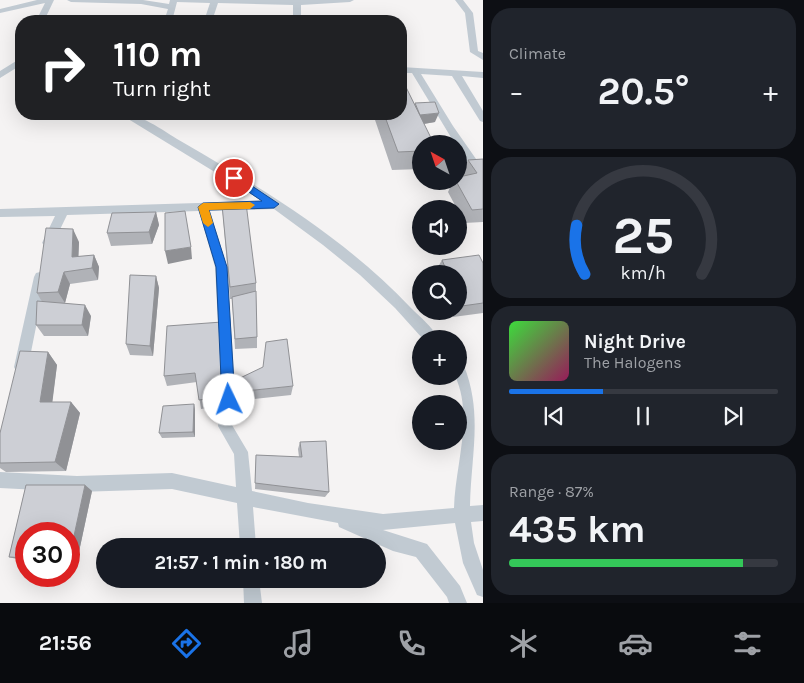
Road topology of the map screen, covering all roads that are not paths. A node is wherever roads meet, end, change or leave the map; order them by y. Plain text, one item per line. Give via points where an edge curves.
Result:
1 (49, 0) edge
2 (71, 0) edge
3 (350, 0) edge
4 (458, 0) edge
5 (215, 1) edge
6 (173, 2) edge
7 (297, 2) edge
8 (0, 11) edge
9 (43, 15) edge
10 (170, 15) edge
11 (210, 15) edge
12 (297, 15) edge
13 (483, 57) edge
14 (15, 65) edge
15 (407, 70) edge
16 (415, 71) junction
17 (455, 73) junction
18 (0, 75) edge
19 (483, 75) edge
20 (483, 119) edge
21 (136, 120) edge
22 (483, 178) edge
23 (274, 204) junction
24 (203, 207) junction
25 (63, 211) junction
26 (0, 213) edge
27 (424, 330) edge
28 (17, 382) edge
29 (464, 385) edge
30 (0, 480) edge
31 (243, 497) junction
32 (483, 513) edge
33 (332, 515) junction
34 (462, 516) junction
35 (247, 538) edge
36 (252, 588) edge
37 (483, 589) edge
38 (253, 603) edge
39 (458, 603) edge

1 - 8 street
1 - 9 street
2 - 6 street
3 - 7 street
4 - 13 street via 469,13 474,52
5 - 6 street
5 - 7 street
5 - 11 street
6 - 10 street
7 - 12 street
14 - 18 street
15 - 16 street
16 - 17 street
16 - 22 street
17 - 19 street
17 - 20 street
21 - 23 street via 205,158
23 - 24 street
23 - 27 street via 324,239 401,303
24 - 25 street
24 - 31 street via 222,267 229,400 225,426 241,452
25 - 26 street
25 - 28 street via 45,258
29 - 34 street via 470,408
30 - 31 street via 77,484 172,481
31 - 33 street
31 - 35 street
32 - 34 street
33 - 34 street via 383,522
33 - 39 street via 393,544 421,550 454,592
34 - 37 street via 474,572
36 - 38 street

